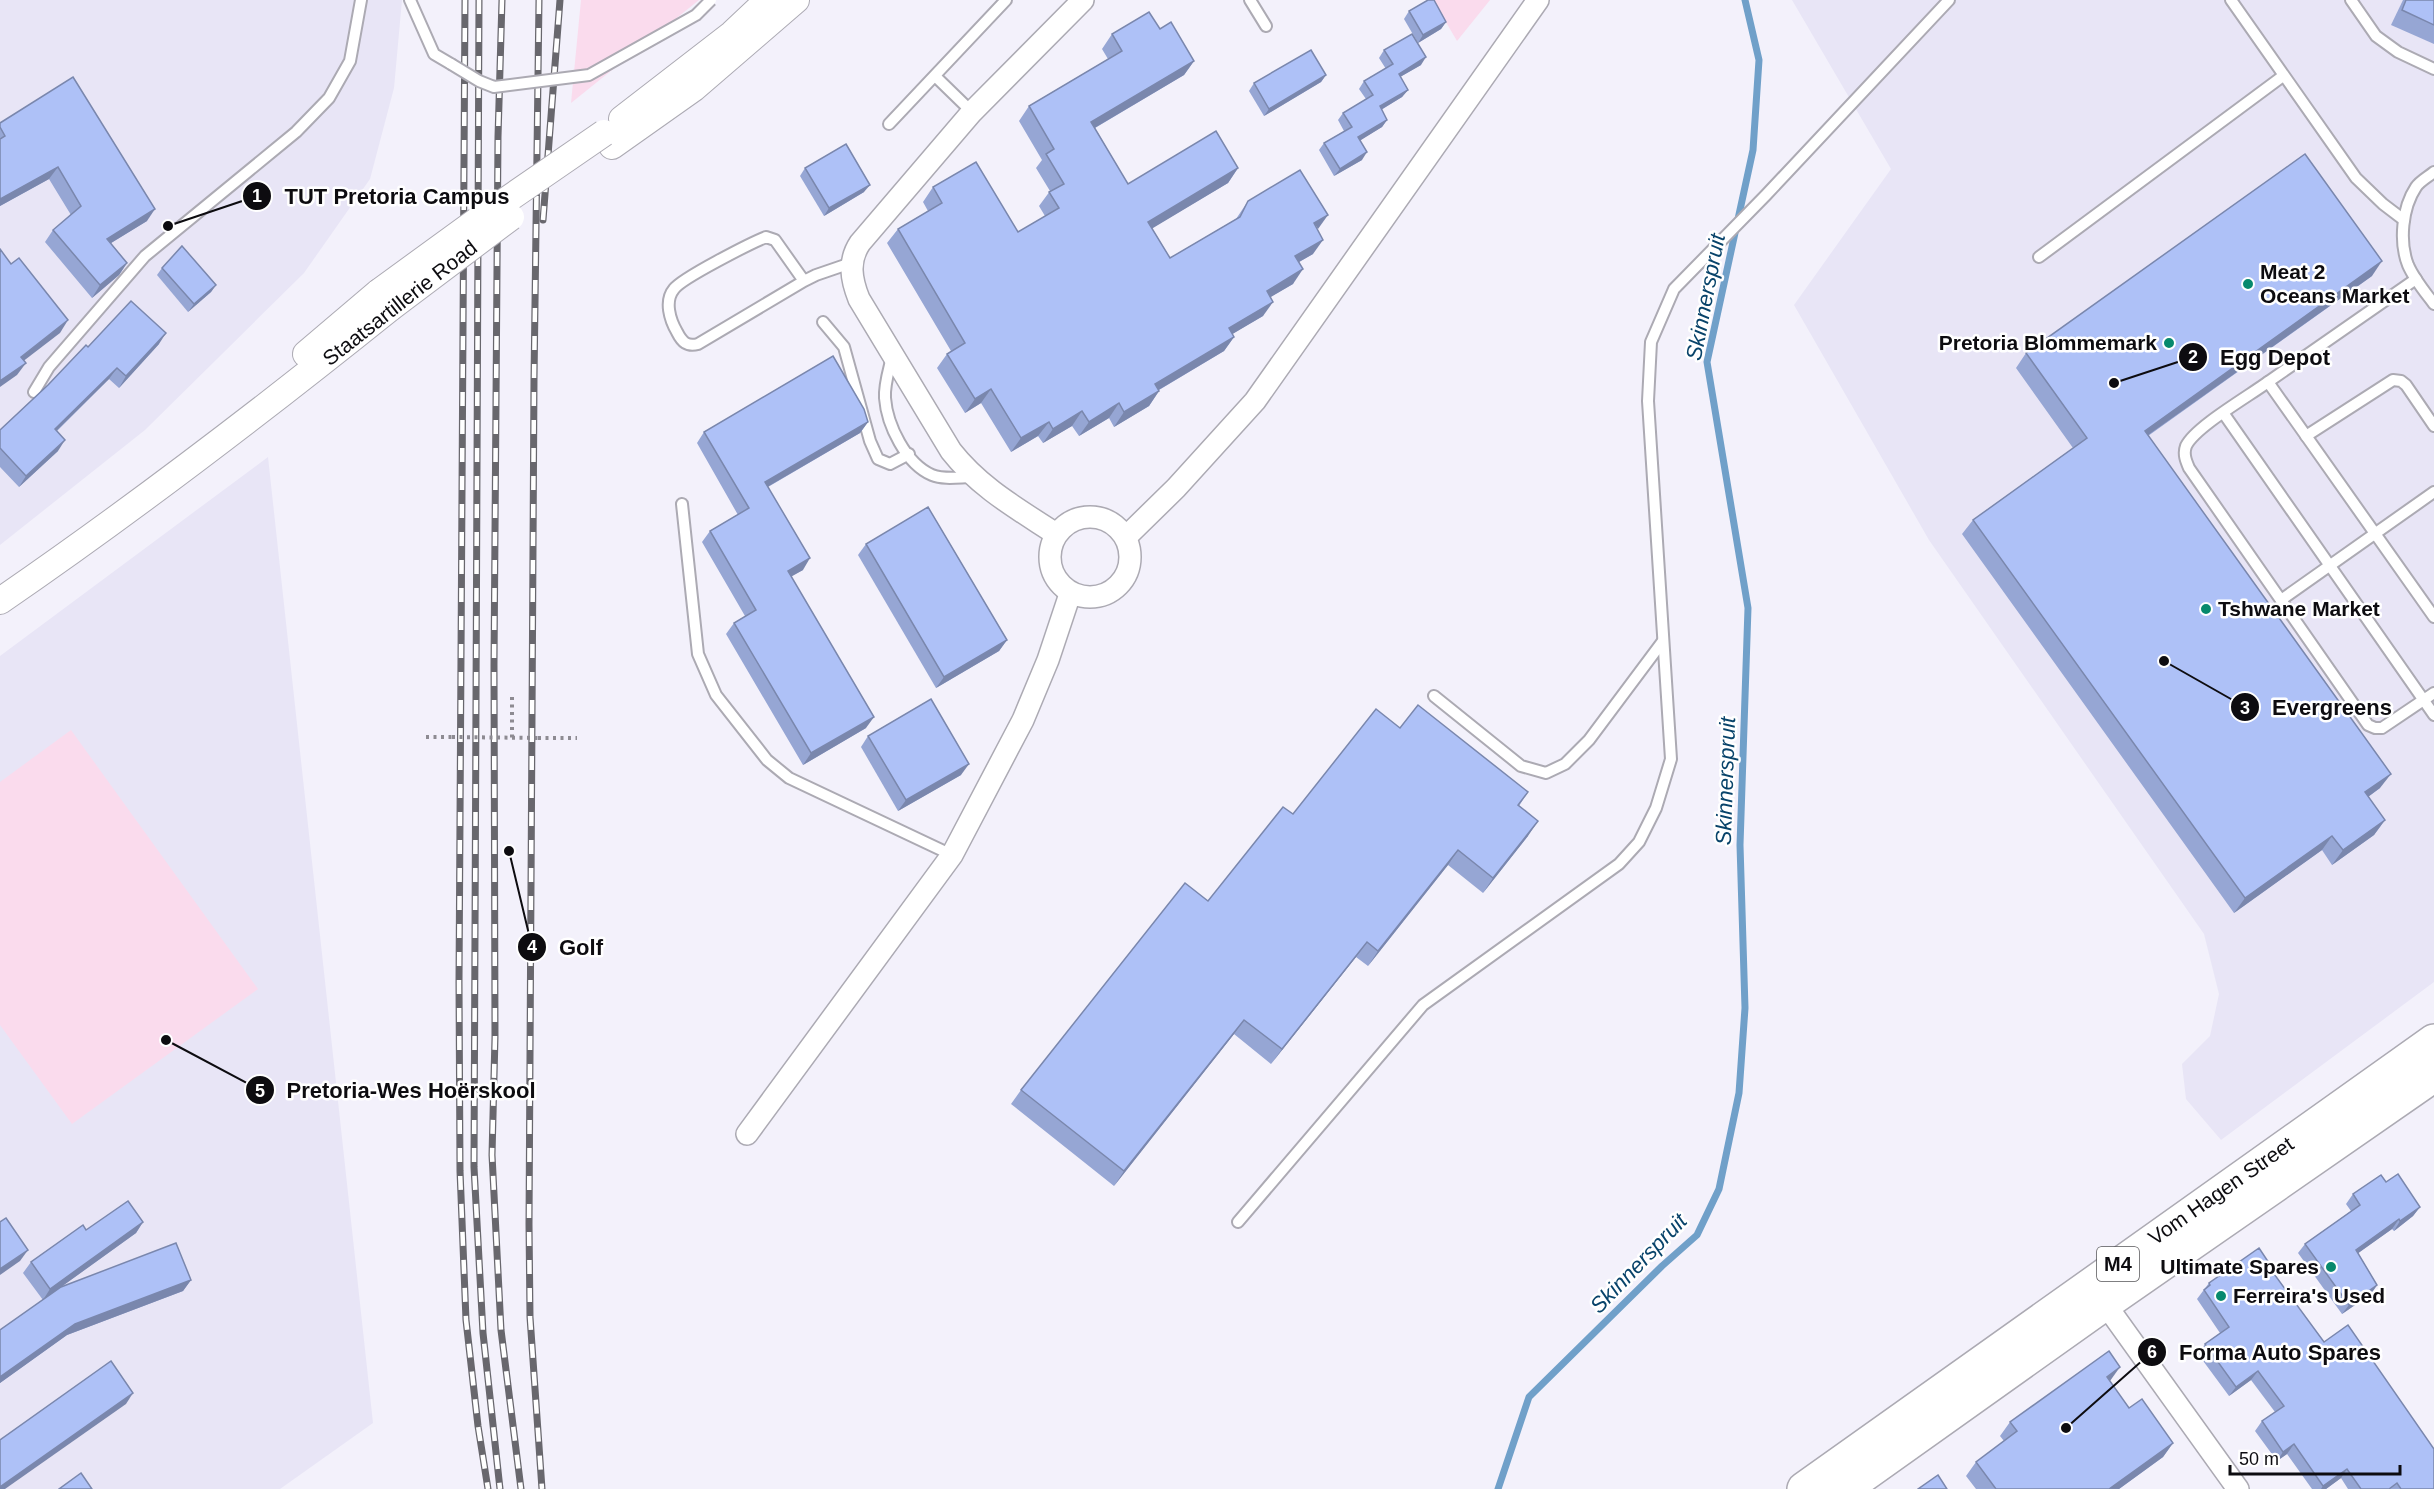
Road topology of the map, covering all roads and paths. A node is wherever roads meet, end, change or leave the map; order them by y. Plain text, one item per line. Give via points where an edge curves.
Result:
1 (361, 0) edge
2 (410, 0) edge
3 (711, 0) edge
4 (768, 0) edge
5 (796, 0) edge
6 (1005, 0) edge
7 (1083, 0) edge
8 (1250, 0) edge
9 (1538, 0) edge
10 (1949, 0) edge
11 (2230, 0) edge
12 (2351, 0) edge
13 (1266, 26) dead end
14 (2434, 69) edge
15 (2283, 76) junction
16 (936, 77) junction
17 (972, 112) junction
18 (890, 124) dead end
19 (608, 139) junction
20 (2434, 172) edge
21 (2404, 220) junction
22 (2039, 257) dead end
23 (851, 263) junction
24 (2416, 279) junction
25 (804, 281) junction
26 (385, 300) junction
27 (2434, 304) edge
28 (823, 322) dead end
29 (893, 355) junction
30 (2268, 382) junction
31 (34, 392) dead end
32 (2224, 414) junction
33 (2434, 426) edge
34 (2306, 436) junction
35 (909, 454) junction
36 (973, 477) junction
37 (2434, 492) edge
38 (682, 504) dead end
39 (2375, 533) junction
40 (1056, 534) junction
41 (1126, 537) junction
42 (2330, 566) junction
43 (0, 581) edge
44 (1070, 594) junction
45 (2281, 600) junction
46 (0, 601) edge
47 (2434, 617) edge
48 (1663, 641) junction
49 (2434, 693) edge
50 (1434, 696) dead end
51 (512, 697) dead end
52 (2423, 700) junction
53 (2434, 716) edge
54 (426, 736) dead end
55 (512, 738) junction
56 (578, 738) dead end
57 (952, 855) junction
58 (2434, 1041) edge
59 (2434, 1075) edge
60 (747, 1134) dead end
61 (1238, 1222) dead end
62 (2097, 1294) junction
63 (1804, 1489) edge
64 (1844, 1489) edge
65 (2238, 1489) edge

1 - 31 lane via 350,61 329,98 296,132 146,256 49,367
2 - 3 lane, bridge via 434,54 494,87 589,75 696,15
4 - 19 street, Staatsartillerie Road
5 - 19 street, Staatsartillerie Road via 694,88
6 - 16 lane
7 - 17 street
8 - 13 lane
9 - 41 street via 1255,401
10 - 48 lane via 1674,289 1651,342 1648,401
11 - 15 lane
12 - 14 lane via 2376,36 2398,52
15 - 21 lane via 2356,178
15 - 22 lane
16 - 17 lane
16 - 18 lane
17 - 23 street via 860,243
19 - 26 street, Staatsartillerie Road, bridge via 492,231
20 - 21 lane via 2417,185
21 - 24 lane via 2407,263
23 - 25 lane
23 - 29 street via 859,299
24 - 27 lane
24 - 30 lane
25 - 25 lane via 775,240 766,237 681,282 670,295 668,309 685,344 698,345
26 - 43 street, Staatsartillerie Road
26 - 46 street, Staatsartillerie Road via 301,379 102,531
28 - 35 lane via 844,347 878,459 890,464
29 - 35 lane via 885,397 888,416
29 - 36 street via 951,451
30 - 32 lane
30 - 34 lane
32 - 42 lane
32 - 45 lane via 2196,433 2186,447 2185,458
33 - 34 lane via 2406,385 2392,380
34 - 39 lane
35 - 36 lane via 930,474 942,478
36 - 40 street
37 - 39 lane
38 - 57 lane via 698,654 716,695 767,760 789,777
39 - 42 lane
39 - 47 lane
40 - 41 street via 1071,520 1092,516 1112,522
40 - 44 street via 1048,555 1054,578
41 - 44 street via 1131,557 1126,578 1111,593 1091,599
42 - 45 lane
42 - 52 lane
44 - 57 street via 1023,720
45 - 52 lane via 2368,725 2382,728
48 - 50 lane via 1589,740 1565,764 1546,773 1521,766
48 - 61 lane via 1671,759 1656,808 1639,842 1619,864 1423,1005
49 - 52 lane
51 - 55 path
52 - 53 lane
54 - 55 path, bridge
55 - 56 path, bridge
57 - 60 street
58 - 62 main road, Vom Hagen Street / M4
59 - 62 main road, Vom Hagen Street / M4
62 - 63 main road, Vom Hagen Street / M4
62 - 64 main road, Vom Hagen Street / M4
62 - 65 street

